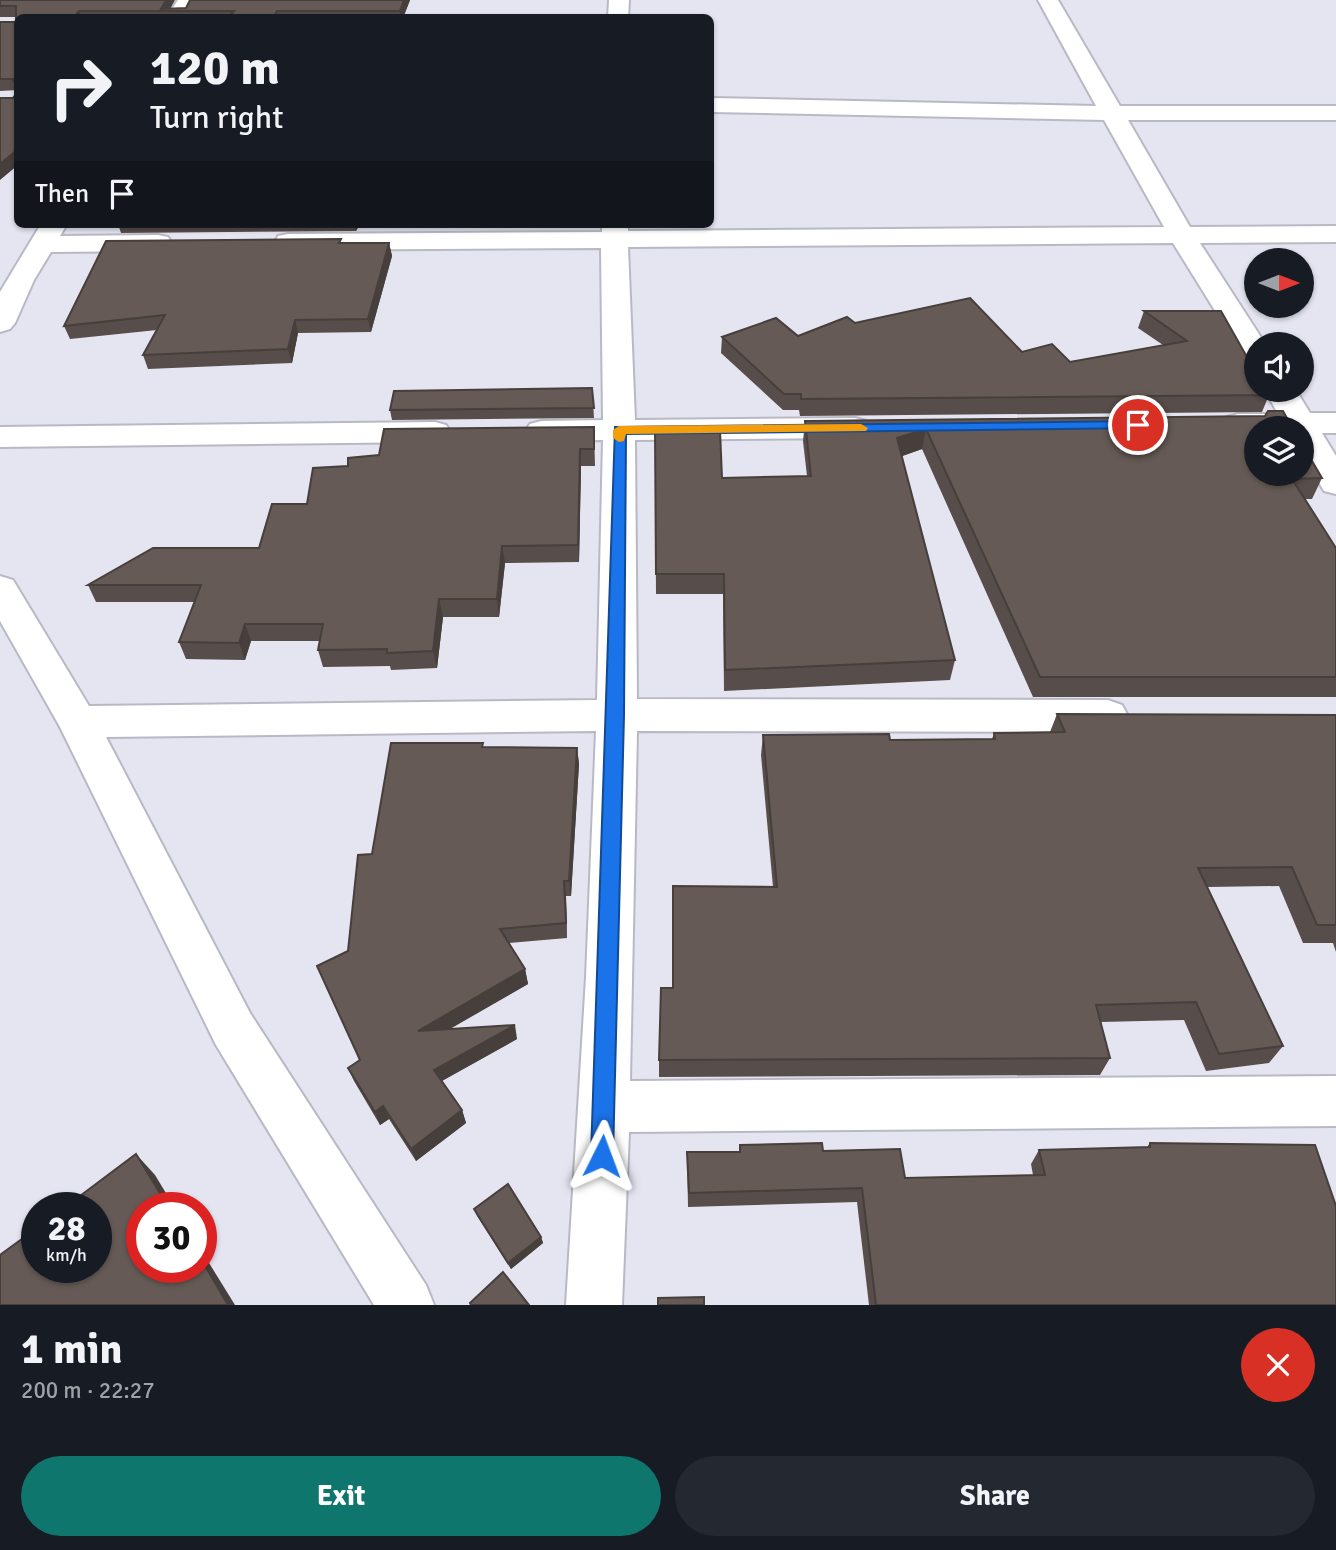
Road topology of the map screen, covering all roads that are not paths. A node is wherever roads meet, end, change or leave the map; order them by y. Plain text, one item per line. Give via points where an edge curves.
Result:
1 (1048, 0) edge
2 (714, 105) edge
3 (1112, 113) junction
4 (1336, 113) edge
5 (615, 231) edge
6 (48, 234) edge
7 (1181, 234) junction
8 (1336, 234) edge
9 (265, 242) edge
10 (181, 243) edge
11 (10, 281) edge
12 (0, 323) edge
13 (1244, 334) edge
14 (1336, 423) edge
15 (1314, 424) edge
16 (1204, 425) edge
17 (1244, 425) edge
18 (884, 428) edge
19 (619, 430) junction
20 (468, 432) edge
21 (509, 432) edge
22 (0, 437) edge
23 (1314, 446) edge
24 (1336, 483) edge
25 (0, 589) edge
26 (616, 715) junction
27 (1142, 716) edge
28 (78, 722) junction
29 (1336, 1101) edge
30 (605, 1107) junction
31 (406, 1305) edge
32 (594, 1305) edge

1 - 3 street
2 - 3 street
3 - 4 street
3 - 7 street
5 - 7 street
5 - 9 street
5 - 19 street
6 - 10 street
6 - 11 street
7 - 8 street
7 - 13 street
11 - 12 street
14 - 15 street
16 - 17 street
18 - 19 street
19 - 21 street
19 - 26 street
20 - 22 street
23 - 24 street
25 - 28 street
26 - 27 street
26 - 28 street
26 - 30 street
28 - 31 street via 233,1029
29 - 30 street
30 - 32 street

